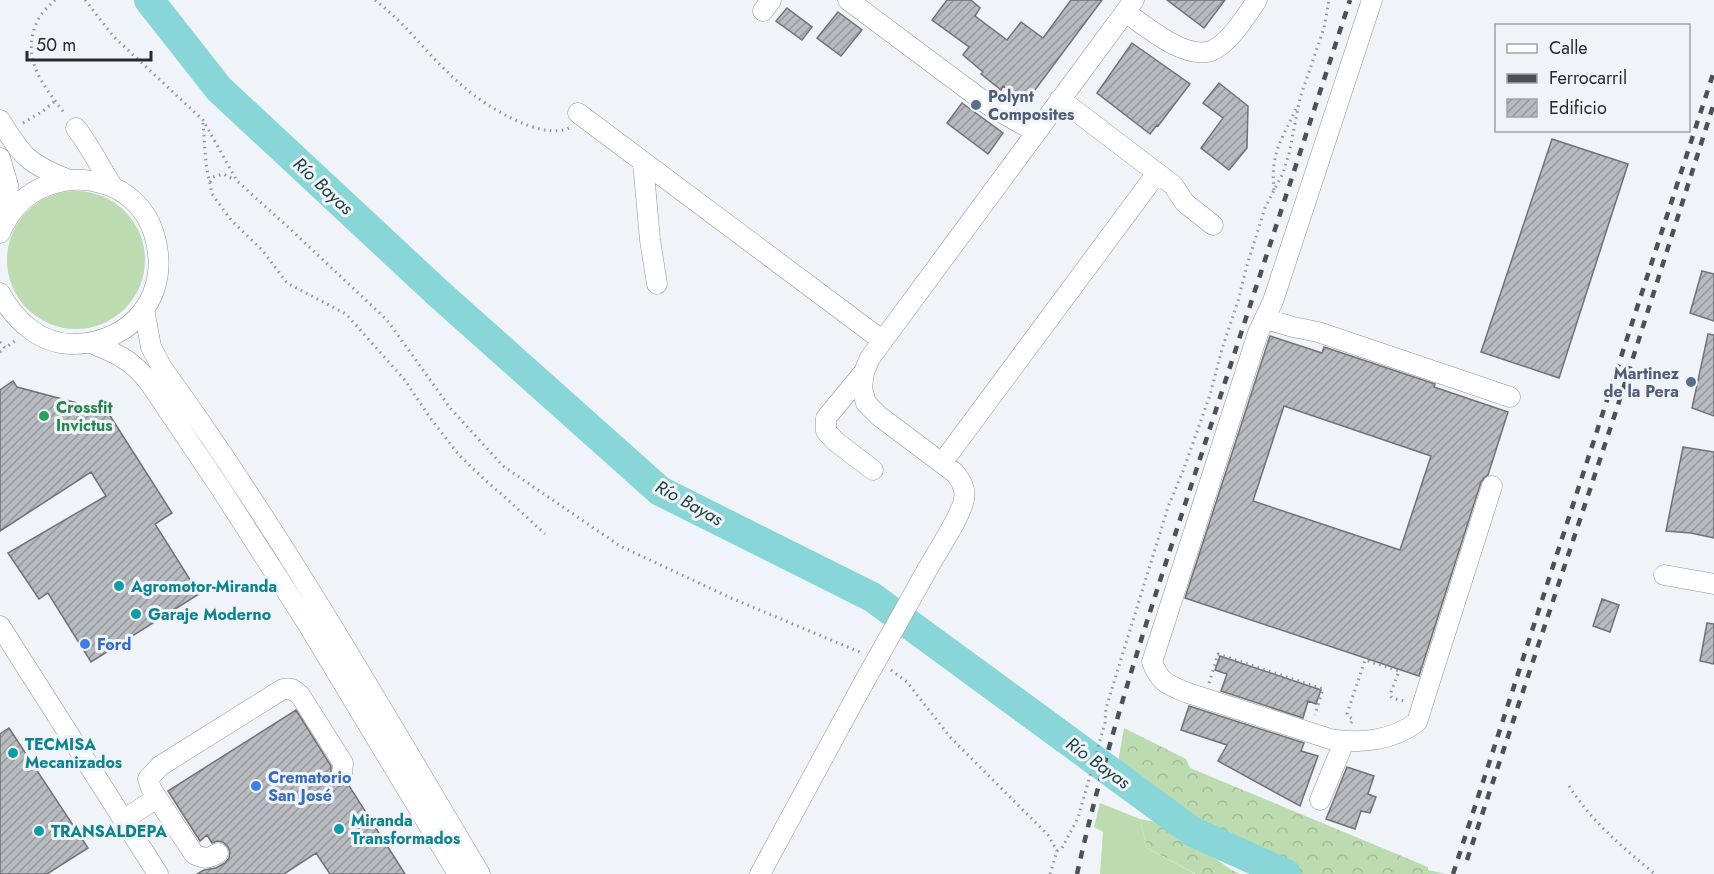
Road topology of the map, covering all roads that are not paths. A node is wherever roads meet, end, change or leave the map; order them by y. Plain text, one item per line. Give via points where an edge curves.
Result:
1 (848, 0) edge
2 (1257, 0) edge
3 (1372, 0) edge
4 (1129, 6) edge
5 (1060, 99) junction
6 (583, 117) road end
7 (0, 120) edge
8 (76, 128) road end
9 (1036, 132) junction
10 (0, 158) edge
11 (643, 162) junction
12 (1157, 173) junction
13 (67, 179) junction
14 (112, 187) junction
15 (1213, 225) dead end
16 (3, 227) edge
17 (657, 284) dead end
18 (0, 293) edge
19 (144, 309) junction
20 (1266, 319) junction
21 (0, 324) edge
22 (23, 325) junction
23 (883, 341) junction
24 (91, 343) junction
25 (864, 372) junction
26 (1509, 397) dead end
27 (942, 463) junction
28 (873, 470) dead end
29 (1492, 486) dead end
30 (1664, 575) dead end
31 (1714, 584) edge
32 (0, 626) edge
33 (1346, 734) junction
34 (342, 774) dead end
35 (158, 798) junction
36 (1320, 800) dead end
37 (123, 820) junction
38 (218, 853) dead end
39 (158, 874) edge
40 (458, 874) edge
41 (480, 874) edge
42 (760, 874) edge

1 - 9 street via 990,106
2 - 4 street via 1224,42 1198,53 1183,49
3 - 20 street
4 - 5 street
5 - 9 street
5 - 12 street
6 - 11 street
7 - 13 street via 24,156 43,170
8 - 14 street
9 - 23 street
10 - 16 street via 8,185
11 - 17 street
11 - 23 street
12 - 15 street
12 - 27 street
13 - 14 street via 90,180
13 - 16 street via 28,195
14 - 19 street via 144,213 159,249 157,282
18 - 22 street
19 - 24 street via 113,336
19 - 41 street via 148,336 162,368 323,612
20 - 26 street via 1318,332
20 - 33 street via 1258,333 1152,662 1157,675 1170,686 1330,740
21 - 22 street
22 - 24 street via 46,339 68,344
23 - 25 street
24 - 40 street via 141,371 307,623
25 - 27 street via 862,388 866,403
25 - 28 street via 826,418 826,431
27 - 42 street, bridge via 963,483 961,511
29 - 33 street via 1417,722 1388,737 1353,742
30 - 31 street
32 - 37 street
33 - 36 street
34 - 35 street via 343,763 300,695 292,688 284,689 160,766 148,779
35 - 37 street
35 - 38 street via 194,855 203,859
37 - 39 street

